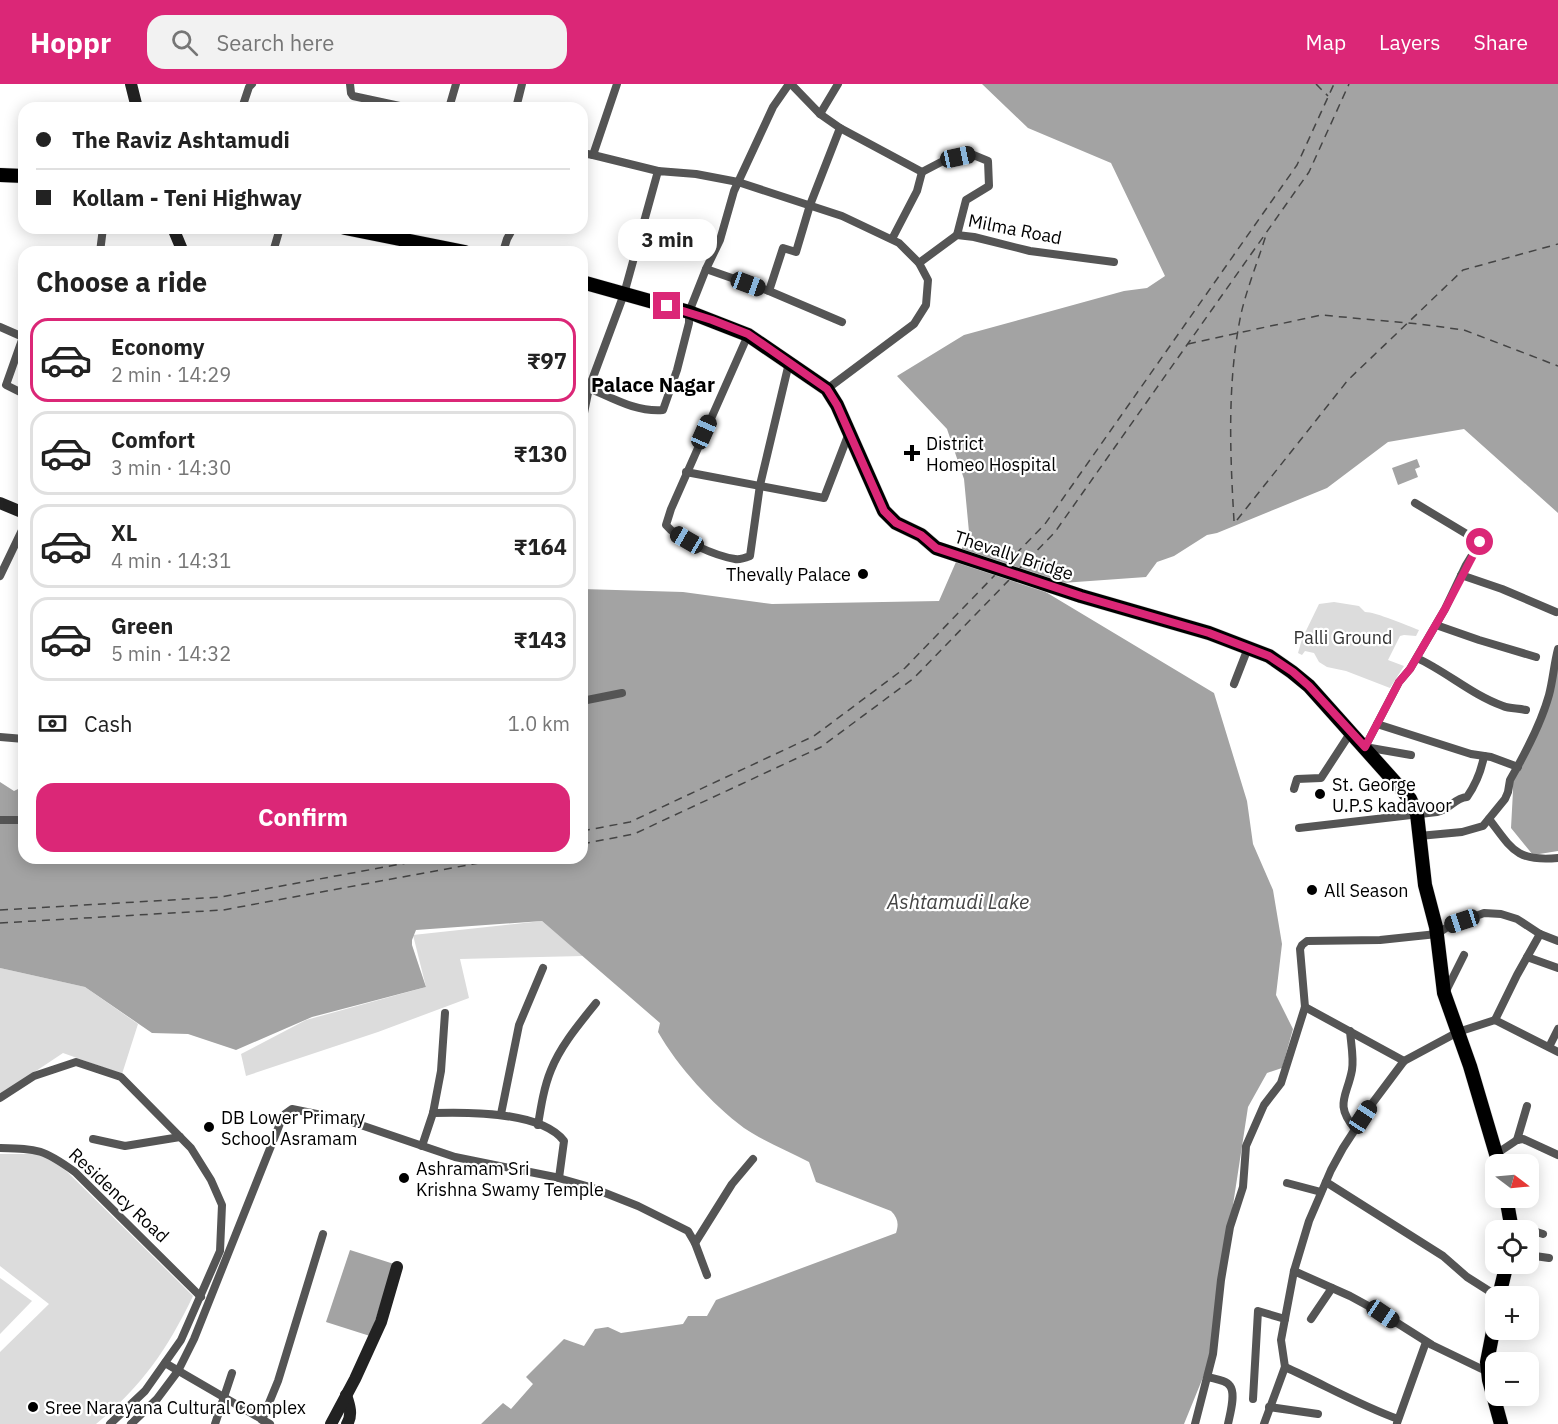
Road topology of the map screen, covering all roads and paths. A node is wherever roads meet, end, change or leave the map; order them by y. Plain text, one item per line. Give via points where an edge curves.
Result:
1 (131, 84) edge
2 (252, 84) edge
3 (350, 84) edge
4 (456, 84) edge
5 (522, 84) edge
6 (617, 84) edge
7 (790, 84) edge
8 (838, 84) edge
9 (136, 102) edge
10 (244, 102) edge
11 (381, 102) edge
12 (451, 102) edge
13 (518, 102) edge
14 (820, 114) junction
15 (840, 128) junction
16 (588, 154) edge
17 (593, 155) junction
18 (658, 171) junction
19 (922, 172) junction
20 (0, 176) edge
21 (18, 176) edge
22 (738, 182) junction
23 (810, 205) junction
24 (408, 234) edge
25 (957, 235) junction
26 (892, 239) junction
27 (436, 246) edge
28 (1114, 261) dead end
29 (919, 263) junction
30 (706, 269) junction
31 (588, 284) edge
32 (769, 291) junction
33 (624, 294) junction
34 (689, 312) junction
35 (842, 322) dead end
36 (0, 327) edge
37 (18, 334) edge
38 (748, 334) junction
39 (18, 353) edge
40 (789, 363) junction
41 (589, 388) junction
42 (827, 389) junction
43 (18, 391) edge
44 (588, 393) edge
45 (849, 433) junction
46 (686, 472) junction
47 (760, 485) junction
48 (0, 503) edge
49 (1415, 503) dead end
50 (18, 510) edge
51 (18, 538) edge
52 (1461, 575) junction
53 (0, 576) edge
54 (1556, 612) dead end
55 (1436, 625) junction
56 (1248, 648) junction
57 (1558, 649) edge
58 (1536, 657) dead end
59 (1417, 658) junction
60 (1234, 684) dead end
61 (622, 693) dead end
62 (588, 700) edge
63 (1526, 710) dead end
64 (1377, 724) junction
65 (1351, 732) junction
66 (0, 737) edge
67 (18, 738) edge
68 (1365, 747) junction
69 (1411, 755) dead end
70 (1484, 756) junction
71 (1518, 767) junction
72 (1294, 789) dead end
73 (1417, 814) junction
74 (1489, 819) junction
75 (0, 820) edge
76 (18, 820) edge
77 (1299, 828) dead end
78 (1419, 836) junction
79 (1558, 858) edge
80 (1437, 934) junction
81 (1540, 934) junction
82 (1558, 941) edge
83 (1464, 955) dead end
84 (1527, 957) junction
85 (543, 968) dead end
86 (1558, 968) edge
87 (1444, 993) junction
88 (596, 1003) dead end
89 (1305, 1007) junction
90 (445, 1013) dead end
91 (1496, 1020) junction
92 (1558, 1029) edge
93 (1350, 1031) junction
94 (1458, 1032) junction
95 (1549, 1047) junction
96 (1558, 1052) edge
97 (1404, 1061) junction
98 (0, 1098) edge
99 (1527, 1106) dead end
100 (433, 1113) junction
101 (501, 1114) junction
102 (538, 1125) junction
103 (1355, 1129) junction
104 (180, 1137) junction
105 (93, 1139) dead end
106 (1517, 1140) junction
107 (422, 1146) junction
108 (0, 1148) edge
109 (1496, 1154) edge
110 (1503, 1154) edge
111 (1558, 1155) edge
112 (753, 1159) dead end
113 (559, 1178) junction
114 (1326, 1182) junction
115 (1287, 1183) dead end
116 (1321, 1192) junction
117 (1539, 1233) edge
118 (323, 1234) dead end
119 (1543, 1234) dead end
120 (695, 1243) junction
121 (1539, 1257) edge
122 (1549, 1258) dead end
123 (397, 1267) dead end
124 (1294, 1271) junction
125 (707, 1275) dead end
126 (1332, 1288) junction
127 (1485, 1288) edge
128 (201, 1297) junction
129 (1285, 1319) junction
130 (1311, 1320) dead end
131 (1426, 1342) junction
132 (165, 1363) junction
133 (1284, 1367) junction
134 (178, 1371) junction
135 (1485, 1371) edge
136 (232, 1373) dead end
137 (1208, 1377) junction
138 (346, 1395) junction
139 (224, 1398) junction
140 (1253, 1400) dead end
141 (1496, 1406) edge
142 (1269, 1407) junction
143 (1318, 1414) dead end
144 (266, 1422) edge
145 (1397, 1422) edge
146 (334, 1423) edge
147 (1266, 1423) edge
148 (110, 1424) edge
149 (131, 1424) edge
150 (215, 1424) edge
151 (347, 1424) edge
152 (1195, 1424) edge
153 (1228, 1424) edge
154 (1501, 1424) edge

1 - 9 street
2 - 10 street
3 - 11 street via 353,96
4 - 12 street
5 - 13 street
6 - 17 street
7 - 14 street
7 - 22 street via 772,107
8 - 14 street
14 - 15 street
15 - 19 street
15 - 23 street
16 - 17 street
17 - 18 street
18 - 22 street
18 - 33 street
19 - 25 street via 945,159 971,154 988,161 989,186 966,200
19 - 26 street via 917,191
20 - 21 main road
22 - 23 street
22 - 30 street via 720,240
23 - 26 street
23 - 32 street via 796,252 783,248
24 - 27 main road
25 - 28 street, Milma Road via 1030,251
25 - 29 street, Milma Road
26 - 29 street
29 - 42 street via 928,280 926,305 914,324
30 - 32 street
30 - 34 street
31 - 33 main road
32 - 35 street
33 - 34 main road
33 - 41 street
34 - 38 main road
34 - 41 street via 677,370 663,410 623,404
36 - 37 street
38 - 40 main road
38 - 46 street
39 - 43 street via 6,385
40 - 42 main road
40 - 47 street
41 - 44 street
42 - 45 main road, Thevally Bridge
45 - 47 street via 824,498
45 - 56 main road, Thevally Bridge via 884,511 936,548
46 - 47 street
46 - 47 street via 666,525 703,549 736,559 750,556
48 - 50 street
49 - 52 street via 1480,542
51 - 53 street
52 - 54 street
52 - 55 street
55 - 58 street
55 - 59 street
56 - 60 street
56 - 65 main road, Thevally Bridge via 1293,672
57 - 71 street via 1550,692
59 - 63 street via 1470,691 1501,705
59 - 64 street
61 - 62 street
64 - 68 street
64 - 70 street
65 - 68 main road, Thevally Bridge
65 - 72 street via 1321,778 1297,778
66 - 67 street
68 - 69 street
68 - 73 main road, Thevally Bridge via 1410,799
70 - 71 street
70 - 73 street via 1481,774 1467,797 1460,798 1449,809
71 - 74 street via 1510,780 1509,792
73 - 77 street
73 - 78 main road
74 - 78 street via 1471,830
74 - 79 street via 1515,852 1542,860
75 - 76 street
78 - 80 main road
80 - 81 street via 1484,913 1517,919
80 - 87 main road
80 - 89 street via 1307,941 1300,949
81 - 82 street
81 - 84 street
83 - 87 street
84 - 86 street
84 - 91 street
85 - 101 street via 519,1025
87 - 94 main road
88 - 102 street via 552,1068
89 - 93 street
89 - 137 street via 1281,1083 1263,1105 1246,1146 1243,1187 1230,1227
90 - 100 street
91 - 94 street
91 - 95 street
92 - 95 street
93 - 97 street
93 - 103 street via 1353,1069 1343,1108
94 - 97 street
94 - 109 main road
95 - 96 street
97 - 103 street
98 - 104 street via 34,1076 76,1062 121,1077
99 - 106 street
100 - 101 street
100 - 107 street
101 - 102 street
102 - 113 street via 564,1141
103 - 114 street
104 - 105 street via 124,1146
104 - 128 street via 211,1180 222,1205 220,1251
106 - 110 street
106 - 111 street
107 - 113 street via 455,1157
107 - 134 street via 346,1120 300,1109 288,1110
108 - 128 street, Residency Road via 41,1150 75,1172
112 - 120 street via 732,1184
113 - 120 street via 638,1206 688,1231
114 - 116 street
114 - 127 street via 1443,1256
115 - 116 street
116 - 124 street
117 - 119 street
118 - 144 street
120 - 125 street
121 - 122 street
123 - 138 street via 381,1322
124 - 126 street
124 - 129 street
126 - 130 street
126 - 131 street
128 - 132 street via 181,1340
129 - 133 street via 1281,1340
129 - 140 street via 1258,1311
131 - 135 street
131 - 145 street
132 - 134 street
132 - 148 street via 145,1391
133 - 142 street
133 - 145 street
134 - 139 street
134 - 149 street
136 - 139 street
137 - 152 street
137 - 153 street via 1231,1386
138 - 146 street
138 - 151 street via 350,1406
139 - 144 street
139 - 150 street
141 - 154 main road
142 - 143 street
142 - 147 street

